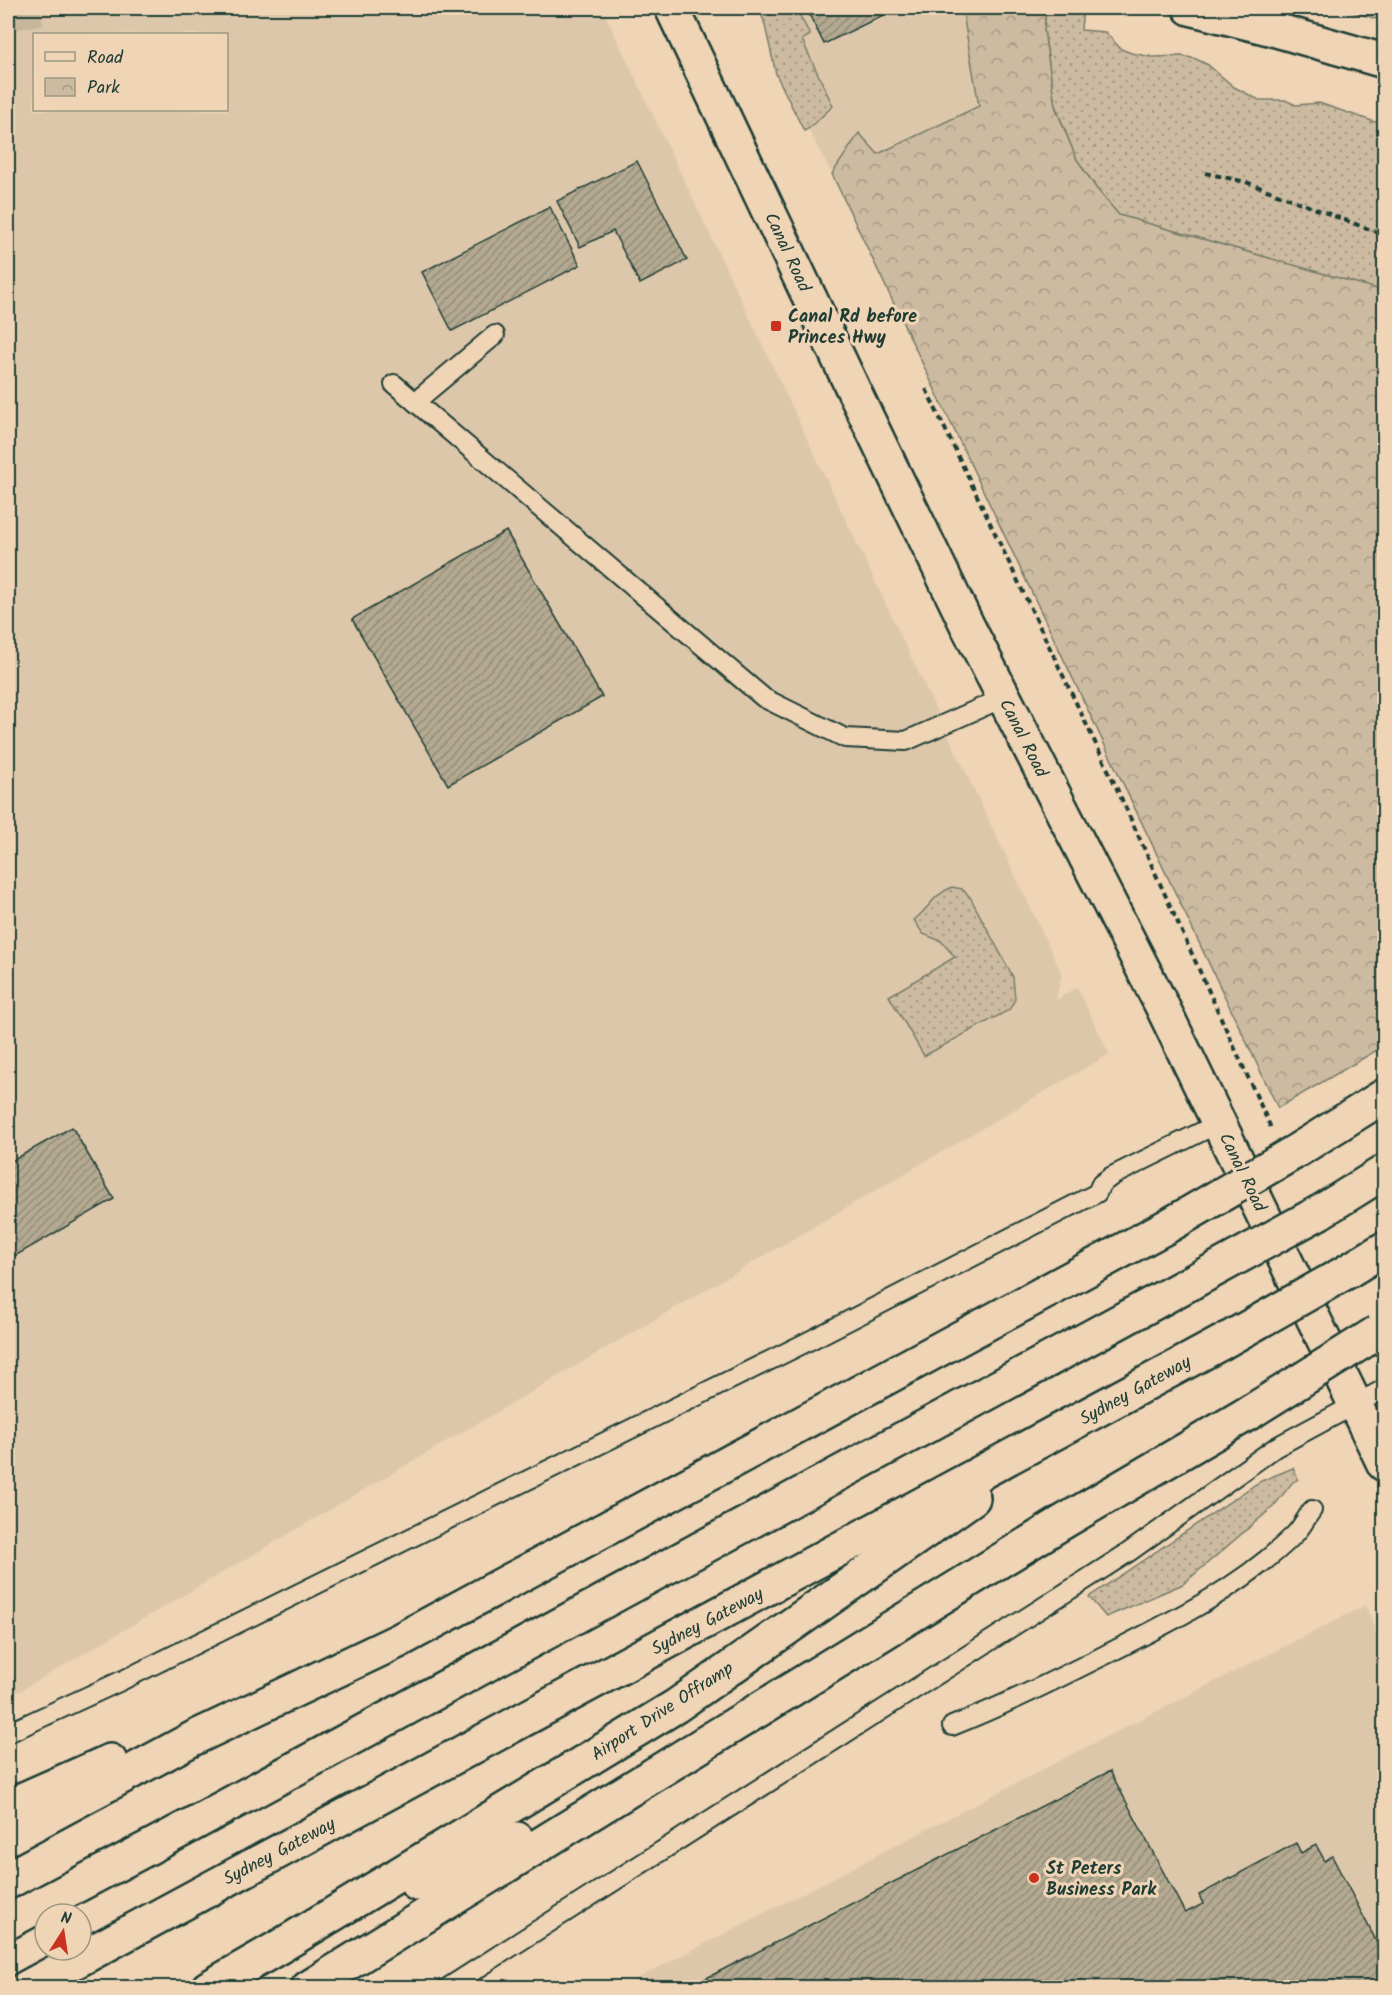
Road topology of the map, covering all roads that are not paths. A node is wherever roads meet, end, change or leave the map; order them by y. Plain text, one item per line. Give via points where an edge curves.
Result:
1 (672, 8) edge
2 (1190, 8) edge
3 (1384, 61) edge
4 (495, 335) dead end
5 (394, 384) dead end
6 (415, 402) junction
7 (1003, 698) junction
8 (1384, 1096) edge
9 (1219, 1123) junction
10 (1384, 1172) edge
11 (1384, 1249) edge
12 (1381, 1330) edge
13 (1384, 1389) edge
14 (1356, 1405) junction
15 (1100, 1410) junction
16 (1384, 1464) edge
17 (1312, 1510) dead end
18 (398, 1641) junction
19 (952, 1726) dead end
20 (8, 1733) edge
21 (639, 1784) junction
22 (8, 1806) edge
23 (182, 1830) junction
24 (8, 1838) edge
25 (8, 1908) edge
26 (8, 1922) edge
27 (279, 1947) junction
28 (26, 1988) edge
29 (208, 1988) edge
30 (308, 1988) edge
31 (447, 1988) edge

1 - 7 main road, Canal Road
2 - 3 main road
4 - 6 lane
5 - 6 lane
6 - 7 lane via 764,698 845,738 906,741
7 - 9 main road, Canal Road
8 - 18 main road, bridge via 1283,1144 1166,1227
9 - 14 main road, Canal Road
9 - 20 lane via 1112,1176 1097,1193 803,1344
10 - 23 main road, bridge via 1320,1212
11 - 15 main road, Sydney Gateway, bridge
12 - 21 main road, bridge
13 - 14 lane
14 - 16 main road, Canal Road
14 - 31 lane via 1276,1447 1129,1552
15 - 27 main road, Airport Drive Offramp via 676,1706
15 - 28 main road, Sydney Gateway
17 - 19 lane via 1295,1534 1266,1559 1182,1615 1010,1702
18 - 22 main road
18 - 24 main road via 194,1738
21 - 27 main road
21 - 30 main road
23 - 25 main road
23 - 26 main road
27 - 29 main road, Airport Drive Offramp

